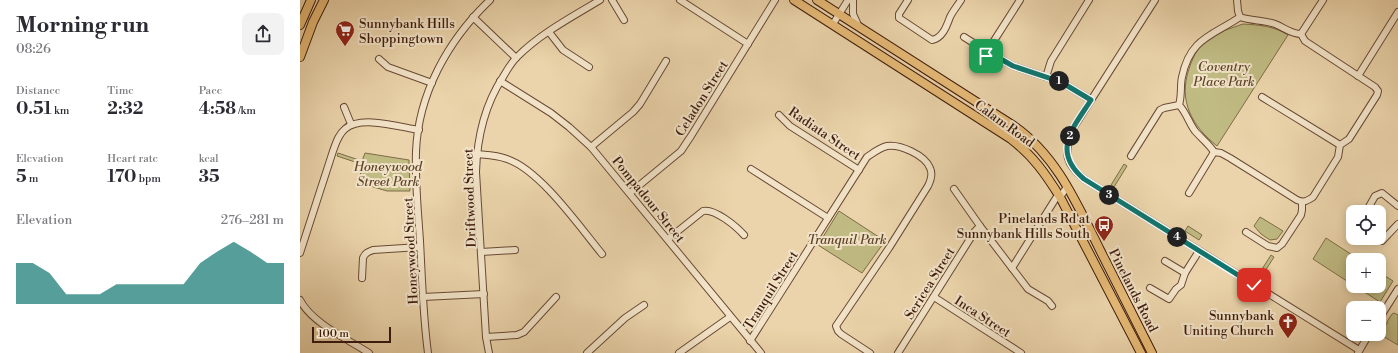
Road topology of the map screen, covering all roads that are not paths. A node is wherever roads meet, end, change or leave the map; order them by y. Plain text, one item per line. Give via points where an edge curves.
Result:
1 (311, 0) edge
2 (324, 0) edge
3 (490, 0) edge
4 (600, 0) edge
5 (612, 0) edge
6 (680, 0) edge
7 (775, 0) edge
8 (794, 0) edge
9 (817, 0) edge
10 (848, 0) edge
11 (853, 0) edge
12 (908, 0) edge
13 (961, 0) edge
14 (1020, 0) edge
15 (1089, 0) edge
16 (1155, 0) edge
17 (1238, 0) edge
18 (1323, 0) edge
19 (1398, 12) edge
20 (839, 14) junction
21 (1240, 17) junction
22 (473, 18) junction
23 (624, 20) dead end
24 (833, 24) junction
25 (300, 25) edge
26 (859, 27) junction
27 (549, 32) junction
28 (1302, 34) junction
29 (964, 37) dead end
30 (748, 44) junction
31 (990, 47) junction
32 (983, 49) junction
33 (992, 54) junction
34 (300, 57) edge
35 (516, 58) junction
36 (379, 59) dead end
37 (666, 61) dead end
38 (588, 67) dead end
39 (1358, 76) junction
40 (1046, 77) junction
41 (500, 81) junction
42 (432, 83) junction
43 (1262, 97) dead end
44 (1091, 100) junction
45 (1179, 104) junction
46 (344, 107) dead end
47 (990, 110) joint
48 (779, 115) dead end
49 (351, 124) junction
50 (419, 130) junction
51 (1340, 146) junction
52 (592, 147) junction
53 (1214, 152) junction
54 (476, 154) junction
55 (1131, 156) dead end
56 (751, 169) dead end
57 (859, 170) junction
58 (1067, 187) junction
59 (954, 189) dead end
60 (630, 193) junction
61 (1189, 193) dead end
62 (1060, 197) junction
63 (1302, 202) junction
64 (1370, 205) edge
65 (1398, 206) edge
66 (828, 218) junction
67 (1398, 224) edge
68 (980, 226) junction
69 (1246, 232) dead end
70 (744, 235) dead end
71 (1386, 237) edge
72 (668, 239) junction
73 (420, 247) junction
74 (515, 250) dead end
75 (1199, 251) junction
76 (481, 252) junction
77 (300, 253) edge
78 (602, 254) dead end
79 (1165, 261) dead end
80 (1012, 268) junction
81 (1185, 273) junction
82 (362, 278) dead end
83 (1150, 288) dead end
84 (1398, 289) edge
85 (484, 294) junction
86 (423, 297) junction
87 (556, 297) dead end
88 (934, 297) junction
89 (300, 300) edge
90 (644, 305) dead end
91 (1052, 306) dead end
92 (1386, 308) edge
93 (730, 317) junction
94 (486, 337) junction
95 (1365, 341) edge
96 (750, 342) junction
97 (1011, 347) junction
98 (1358, 352) edge
99 (369, 353) edge
100 (428, 353) edge
101 (489, 353) edge
102 (587, 353) edge
103 (679, 353) edge
104 (760, 353) edge
105 (870, 353) edge
106 (898, 353) edge
107 (1008, 353) edge
108 (1021, 353) edge
109 (1141, 353) edge
110 (1152, 353) edge

1 - 25 main road
2 - 34 main road
3 - 22 street, Honeywood Street
4 - 27 street, Driftwood Street
5 - 23 street
6 - 30 street
7 - 30 street, Celadon Street
8 - 24 main road, Calam Road
9 - 20 main road, Calam Road
10 - 20 street
11 - 26 street via 853,14
12 - 13 street via 899,18 932,40 946,27
14 - 31 street
15 - 40 street via 1051,61
16 - 44 street
17 - 21 street
18 - 28 street
19 - 39 street
20 - 24 street
20 - 26 main road, Calam Road
21 - 28 street via 1274,24 1294,34
21 - 45 street via 1209,34 1191,54 1182,76
22 - 35 street
22 - 42 street, Honeywood Street via 451,45
24 - 62 main road, Calam Road via 1024,148 1038,163
26 - 47 main road, Calam Road
27 - 35 street, Driftwood Street
27 - 38 street via 563,50
28 - 39 street via 1305,41
29 - 32 street
30 - 60 street, Celadon Street via 680,151
31 - 32 street
31 - 33 street via 993,50
32 - 33 street via 984,55 989,57
33 - 40 street via 1013,66
35 - 41 street, Driftwood Street
36 - 42 street via 388,67
37 - 52 street via 633,112
39 - 51 street via 1375,87 1377,95 1349,139
40 - 44 street via 1061,82
41 - 52 street, Pompadour Street via 551,113
41 - 54 street, Driftwood Street via 484,116
42 - 50 street, Honeywood Street
43 - 51 street
44 - 75 street via 1070,133 1066,149 1067,157 1077,173
45 - 53 street via 1196,131
45 - 55 street via 1160,110
46 - 49 street
47 - 58 main road, Pinelands Road via 1033,140 1052,162
48 - 57 street, Radiata Street via 790,126
49 - 50 street via 369,122
49 - 77 street via 339,136 333,151
50 - 73 street, Honeywood Street via 416,165
51 - 63 street via 1338,157 1312,197
52 - 60 street, Pompadour Street
53 - 61 street
53 - 63 street via 1230,158
54 - 76 street, Driftwood Street
54 - 78 street via 508,159 535,176
56 - 66 street
57 - 66 street, Tranquil Street
57 - 105 street, Tranquil Street via 867,157 877,150 885,146 895,146 910,150 924,159 932,175 928,186 889,248 836,326 841,334
58 - 62 street
58 - 110 main road, Pinelands Road
59 - 68 street
60 - 72 street, Pompadour Street
62 - 80 street via 1056,198
62 - 109 main road, Calam Road
63 - 69 street via 1301,215 1277,248 1268,246
64 - 65 street via 1375,196 1382,193
66 - 96 street, Tranquil Street
67 - 71 street
68 - 80 street
68 - 88 street, Sericea Street
70 - 72 street via 738,228 708,209
72 - 93 street, Pompadour Street
73 - 82 street via 369,251 363,258
73 - 86 street, Honeywood Street
74 - 76 street
75 - 81 street
75 - 98 street
76 - 85 street, Driftwood Street
79 - 81 street
80 - 91 street via 1028,289
81 - 83 street via 1181,285 1169,299
84 - 92 street
85 - 86 street
85 - 94 street, Driftwood Street
86 - 100 street, Honeywood Street
87 - 94 street via 524,332 517,335
88 - 97 street, Inca Street
88 - 106 street, Sericea Street
89 - 99 street via 317,321
90 - 102 street via 602,337
93 - 96 street, Pompadour Street
93 - 103 street
94 - 101 street, Driftwood Street
95 - 98 street
96 - 104 street, Pompadour Street
97 - 107 street
97 - 108 street, Inca Street

